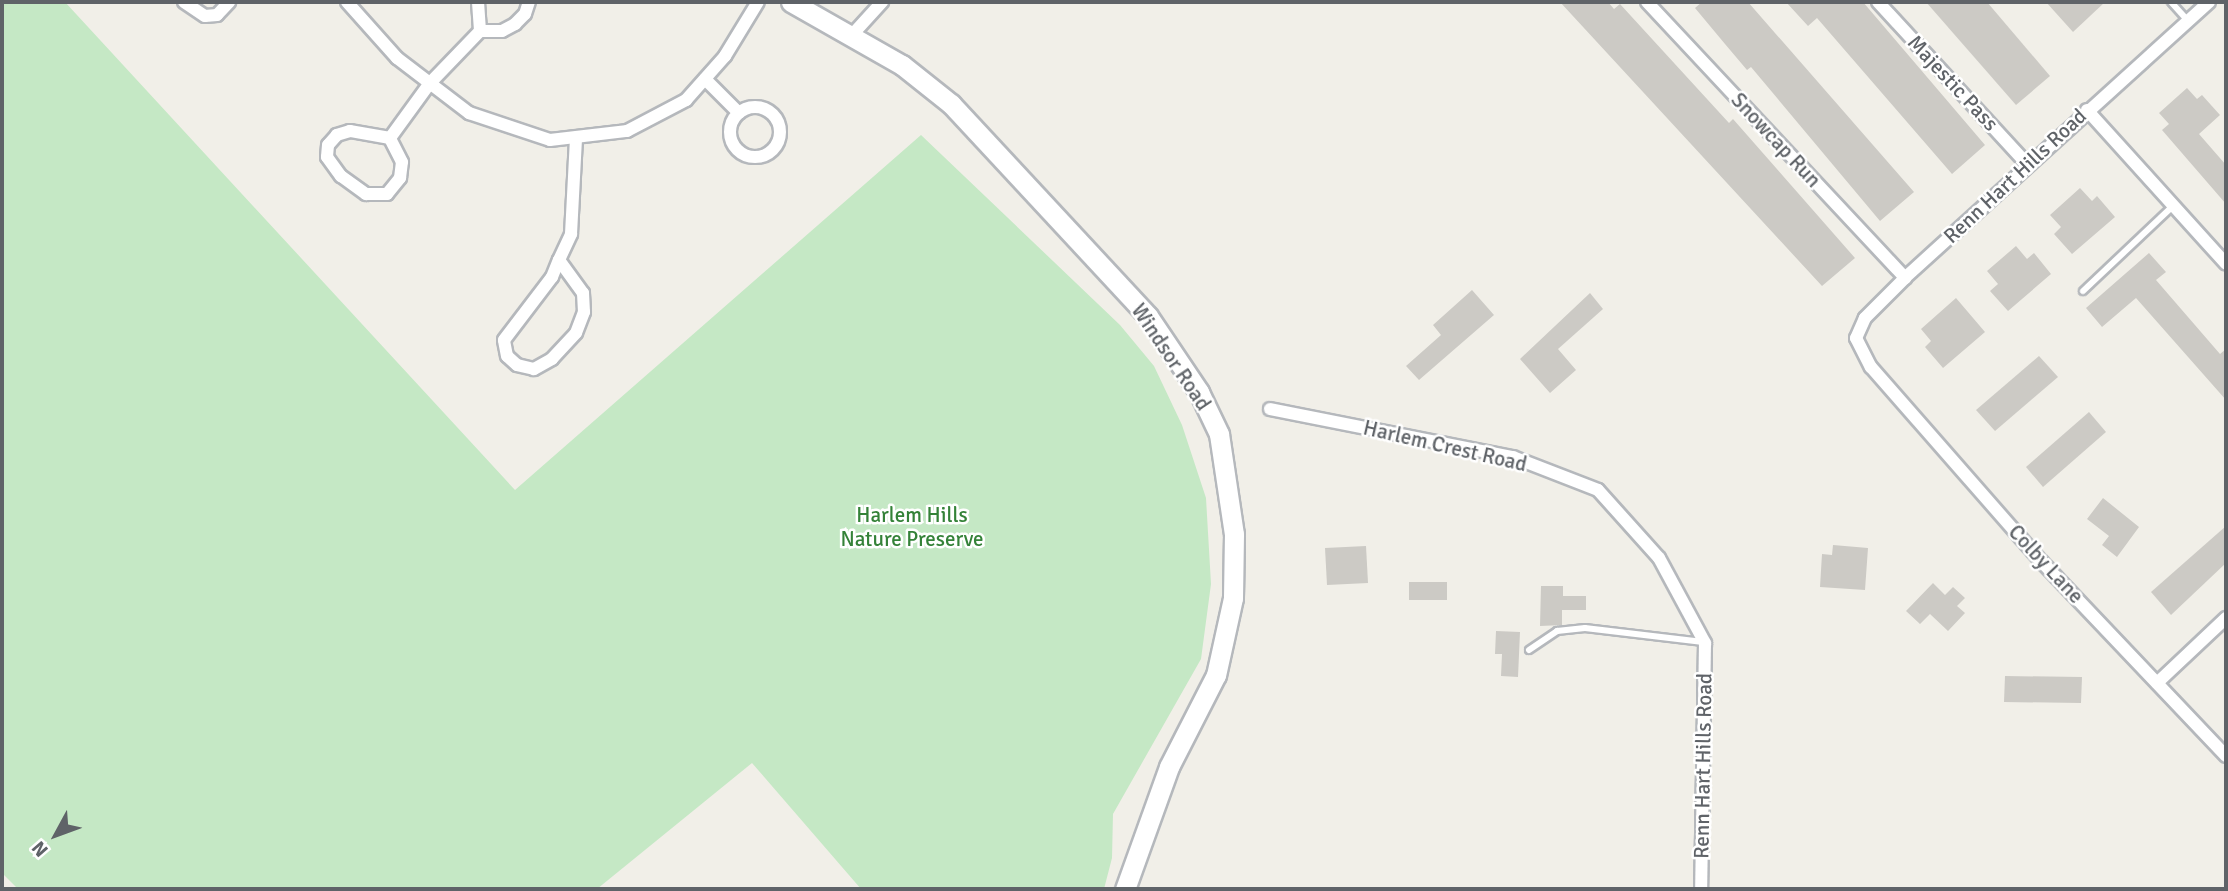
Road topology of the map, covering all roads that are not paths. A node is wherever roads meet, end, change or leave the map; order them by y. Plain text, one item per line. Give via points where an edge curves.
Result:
1 (184, 2) edge
2 (229, 2) edge
3 (347, 2) edge
4 (478, 2) edge
5 (529, 2) edge
6 (758, 2) edge
7 (791, 2) edge
8 (882, 2) edge
9 (1647, 2) edge
10 (1878, 2) edge
11 (2171, 2) edge
12 (2209, 2) edge
13 (2188, 21) junction
14 (480, 31) junction
15 (852, 35) junction
16 (705, 79) junction
17 (429, 83) junction
18 (2087, 110) junction
19 (740, 113) junction
20 (576, 137) junction
21 (390, 138) junction
22 (2028, 165) junction
23 (2173, 205) junction
24 (559, 260) junction
25 (2226, 264) edge
26 (1906, 278) junction
27 (2083, 291) dead end
28 (1871, 367) joint
29 (1270, 409) dead end
30 (2226, 618) edge
31 (1705, 643) junction
32 (1529, 650) dead end
33 (2157, 683) junction
34 (2226, 756) edge
35 (1125, 889) edge
36 (1701, 889) edge

1 - 2 street via 205,16 217,15
3 - 17 street via 397,58
4 - 14 street
5 - 14 street via 515,24 502,31
6 - 16 street via 725,57
7 - 15 street, Windsor Road
8 - 15 street
9 - 26 street, Snowcap Run
10 - 22 street, Majestic Pass
11 - 13 lane
12 - 13 street, Renn Hart Hills Road
13 - 18 street, Renn Hart Hills Road
14 - 17 street
15 - 35 street, Windsor Road via 902,65 951,104 1148,316 1199,392 1219,434 1234,534 1233,598 1216,675 1169,767
16 - 19 street
16 - 20 street via 686,100 627,131
17 - 20 street via 469,113 550,140
17 - 21 street
18 - 22 street, Renn Hart Hills Road
18 - 23 street
19 - 19 street via 755,107 773,114 780,134 772,150 757,157 736,147 731,128
20 - 24 street via 571,234
21 - 21 street via 350,131 337,135 328,145 327,157 341,176 366,194 387,194 400,178 402,162
22 - 26 street, Renn Hart Hills Road
23 - 25 street
23 - 27 lane
24 - 24 street via 504,340 507,356 517,365 534,369 552,359 576,333 584,312 583,293
26 - 28 street, Renn Hart Hills Road via 1865,318 1856,338
28 - 33 street, Colby Lane via 2041,561
29 - 31 street, Harlem Crest Road via 1513,457 1598,490 1659,558
30 - 33 street
31 - 32 lane via 1585,628 1557,631
31 - 36 street, Renn Hart Hills Road
33 - 34 street, Colby Lane

